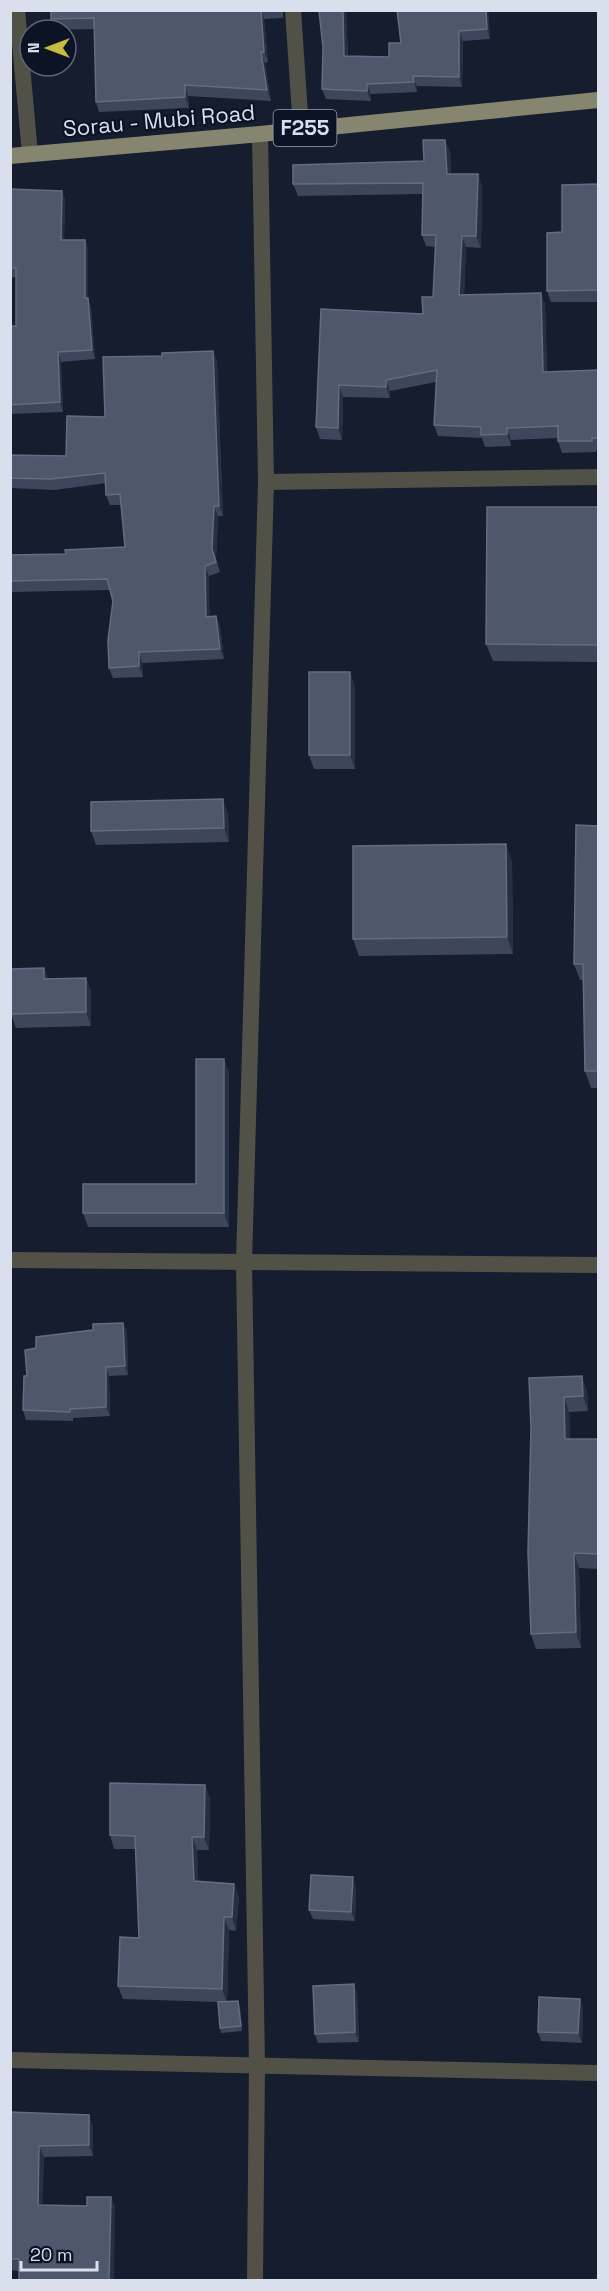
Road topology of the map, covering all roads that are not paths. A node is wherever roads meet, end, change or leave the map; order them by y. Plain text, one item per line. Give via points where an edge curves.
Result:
1 (17, 10) edge
2 (294, 10) edge
3 (598, 100) edge
4 (301, 129) junction
5 (260, 134) junction
6 (30, 154) junction
7 (10, 156) edge
8 (598, 477) edge
9 (266, 482) junction
10 (10, 1260) edge
11 (244, 1262) junction
12 (598, 1264) edge
13 (10, 2060) edge
14 (257, 2065) junction
15 (598, 2073) edge
16 (255, 2280) edge

1 - 6 street
2 - 4 street
3 - 4 main road, Sorau - Mubi Road / F255
4 - 5 main road, Sorau - Mubi Road / F255
5 - 6 main road, Sorau - Mubi Road / F255
5 - 9 street
6 - 7 main road, Sorau - Mubi Road / F255
8 - 9 street
9 - 11 street
10 - 11 street
11 - 12 street
11 - 14 street
13 - 14 street
14 - 15 street
14 - 16 street

